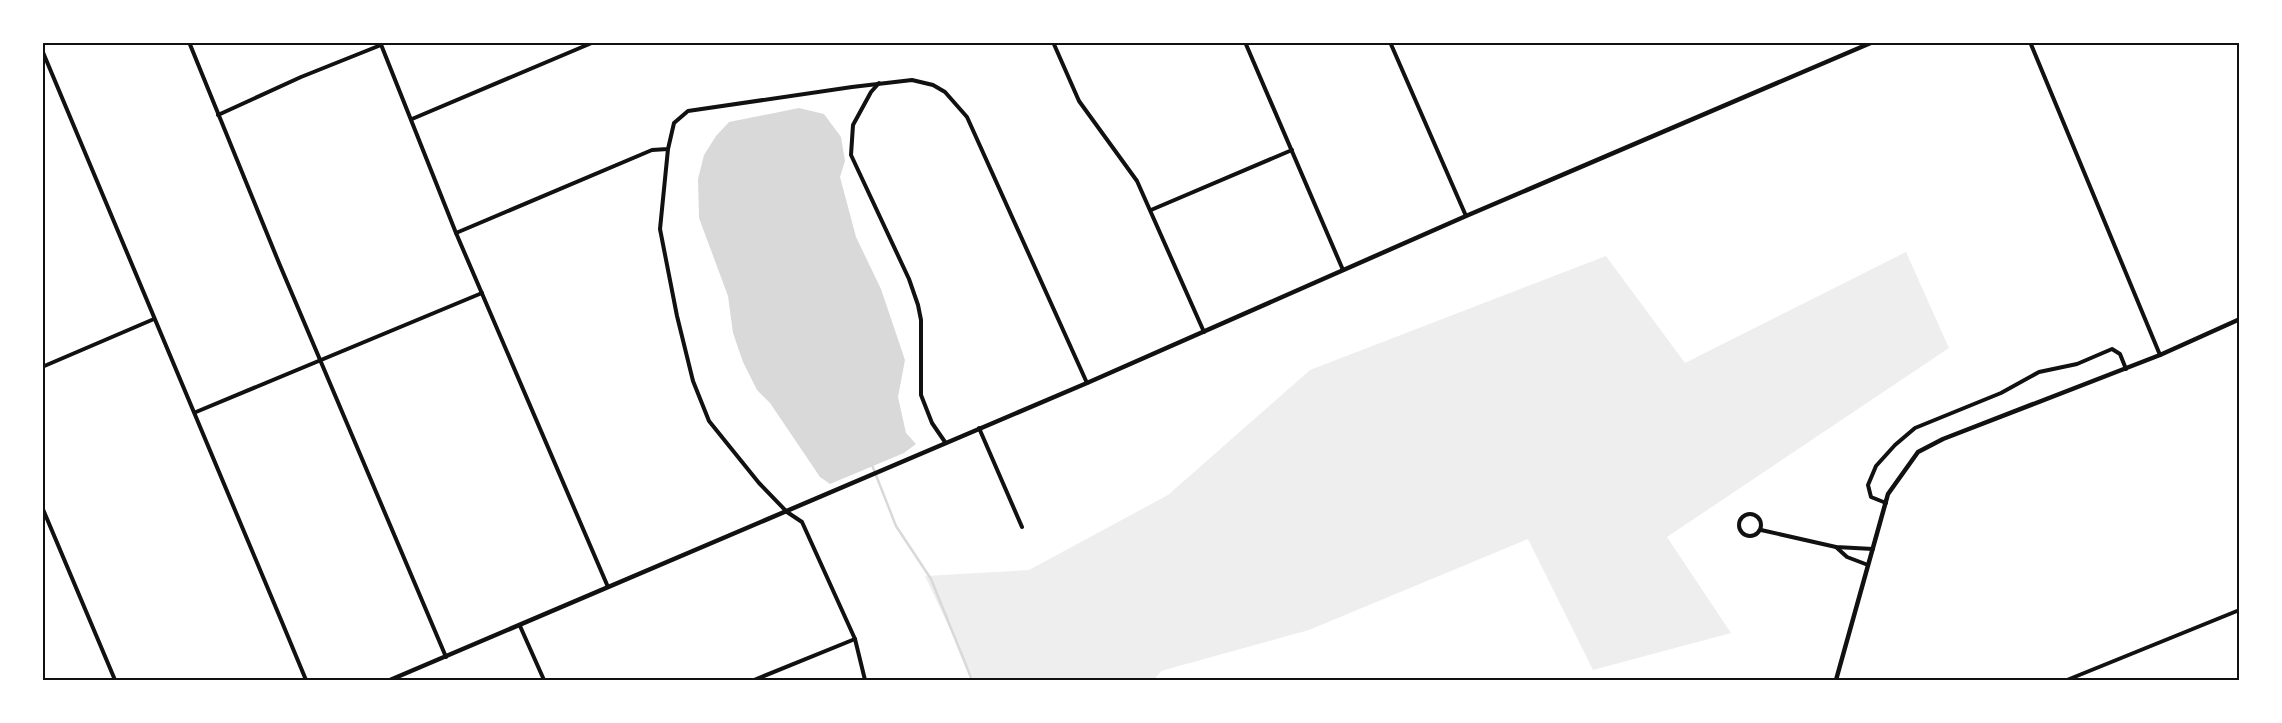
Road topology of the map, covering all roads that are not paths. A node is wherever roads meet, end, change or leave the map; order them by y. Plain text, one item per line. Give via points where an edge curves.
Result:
1 (189, 42) edge
2 (594, 42) edge
3 (1053, 42) edge
4 (1245, 42) edge
5 (1390, 42) edge
6 (1873, 42) edge
7 (2030, 42) edge
8 (381, 44) edge
9 (42, 50) edge
10 (879, 83) junction
11 (218, 115) junction
12 (412, 119) junction
13 (668, 150) junction
14 (1292, 150) junction
15 (1151, 210) junction
16 (1466, 216) junction
17 (456, 233) junction
18 (1342, 270) junction
19 (482, 293) junction
20 (154, 319) junction
21 (2240, 319) edge
22 (1204, 332) junction
23 (2160, 355) junction
24 (321, 360) junction
25 (42, 367) edge
26 (2126, 369) junction
27 (1087, 383) junction
28 (196, 412) junction
29 (979, 428) junction
30 (945, 442) junction
31 (1886, 503) junction
32 (42, 507) edge
33 (787, 512) junction
34 (1022, 527) dead end
35 (1761, 530) junction
36 (1836, 547) junction
37 (1873, 549) junction
38 (1868, 565) junction
39 (608, 587) junction
40 (2237, 611) dead end
41 (520, 626) junction
42 (855, 639) junction
43 (446, 657) junction
44 (115, 680) edge
45 (306, 680) edge
46 (390, 680) edge
47 (544, 680) edge
48 (754, 680) edge
49 (864, 680) edge
50 (1836, 680) edge
51 (2067, 680) edge

1 - 11 street
2 - 12 street
3 - 15 street via 1079,101 1132,174
4 - 14 street
5 - 16 street
6 - 16 street
7 - 23 street
8 - 11 street
8 - 12 street
9 - 20 street
10 - 13 street via 688,111 674,123
10 - 27 street via 912,80 933,85 954,100 967,117
10 - 30 street via 853,125 851,154 915,296 921,320 921,395 932,423
11 - 24 street
12 - 17 street
13 - 17 street via 652,150
13 - 33 street via 660,229 693,381 709,421
14 - 15 street
14 - 18 street
15 - 22 street
16 - 18 street
17 - 19 street
18 - 22 street
19 - 24 street
19 - 39 street
20 - 25 street
20 - 28 street
21 - 23 street
22 - 27 street
23 - 26 street
24 - 28 street
24 - 43 street
26 - 31 street via 1943,439 1918,452 1888,494
26 - 31 street via 2120,354 2112,349 2104,351 2077,364 2039,372 2001,393 1915,428 1876,466 1868,485 1871,497
27 - 29 street
28 - 45 street
29 - 30 street
29 - 34 street
30 - 33 street
31 - 37 street
32 - 44 street
33 - 39 street
33 - 42 street via 802,522 810,536
35 - 35 street via 1749,537 1742,534 1738,528 1739,520 1751,513 1758,516
35 - 36 street
36 - 37 street
36 - 38 street via 1847,557
37 - 38 street
38 - 50 street
39 - 41 street
40 - 51 street
41 - 43 street
41 - 47 street
42 - 48 street
42 - 49 street
43 - 46 street

